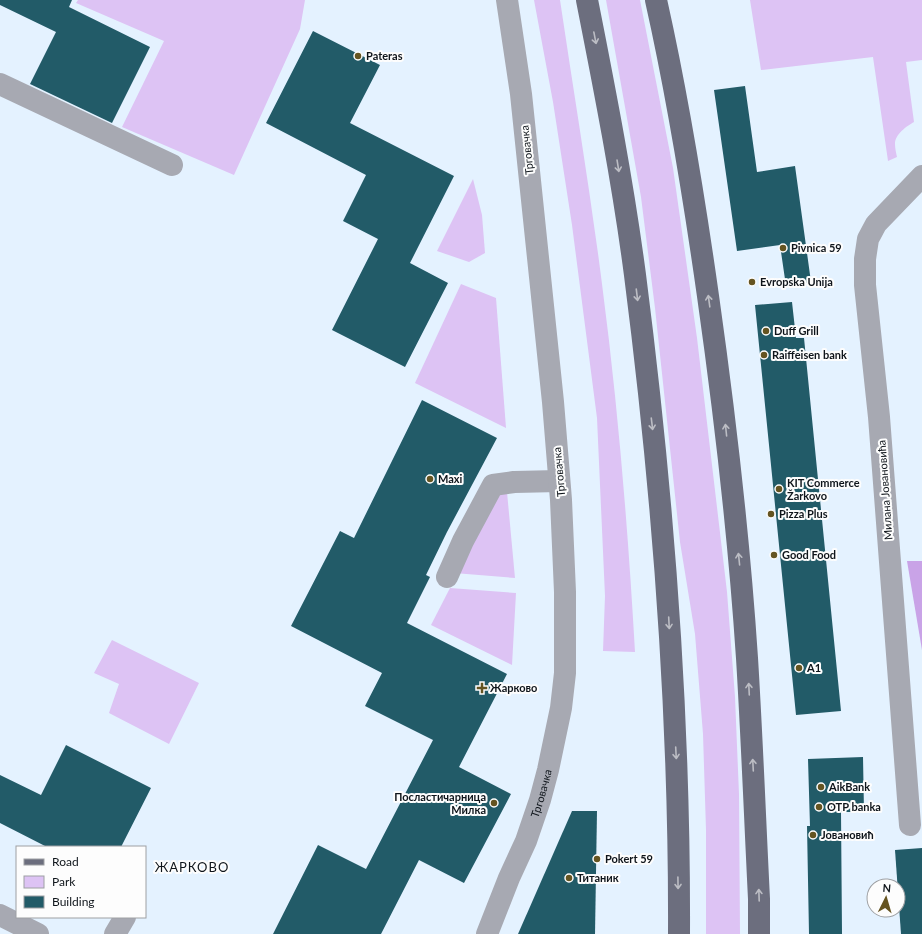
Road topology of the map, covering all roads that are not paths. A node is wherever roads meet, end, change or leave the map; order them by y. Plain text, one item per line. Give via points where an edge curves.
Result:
1 (507, 0) edge
2 (588, 0) edge
3 (656, 0) edge
4 (0, 84) edge
5 (172, 165) dead end
6 (922, 176) edge
7 (559, 481) junction
8 (447, 577) dead end
9 (910, 825) dead end
10 (0, 915) edge
11 (124, 918) edge
12 (38, 934) edge
13 (115, 934) edge
14 (487, 934) edge
15 (678, 934) edge
16 (759, 934) edge

1 - 7 street, Трговачка via 521,94
2 -> 15 main road via 630,244 657,466 676,758
16 -> 3 main road via 747,658 727,430 697,218
4 - 5 street
6 - 9 street, Милана Јовановића via 876,224 868,240 865,259 865,285 879,417
7 - 8 street via 494,485 463,541
7 - 14 street, Трговачка via 566,592 565,673 561,708 540,800 526,841
10 - 12 street
11 - 13 street

